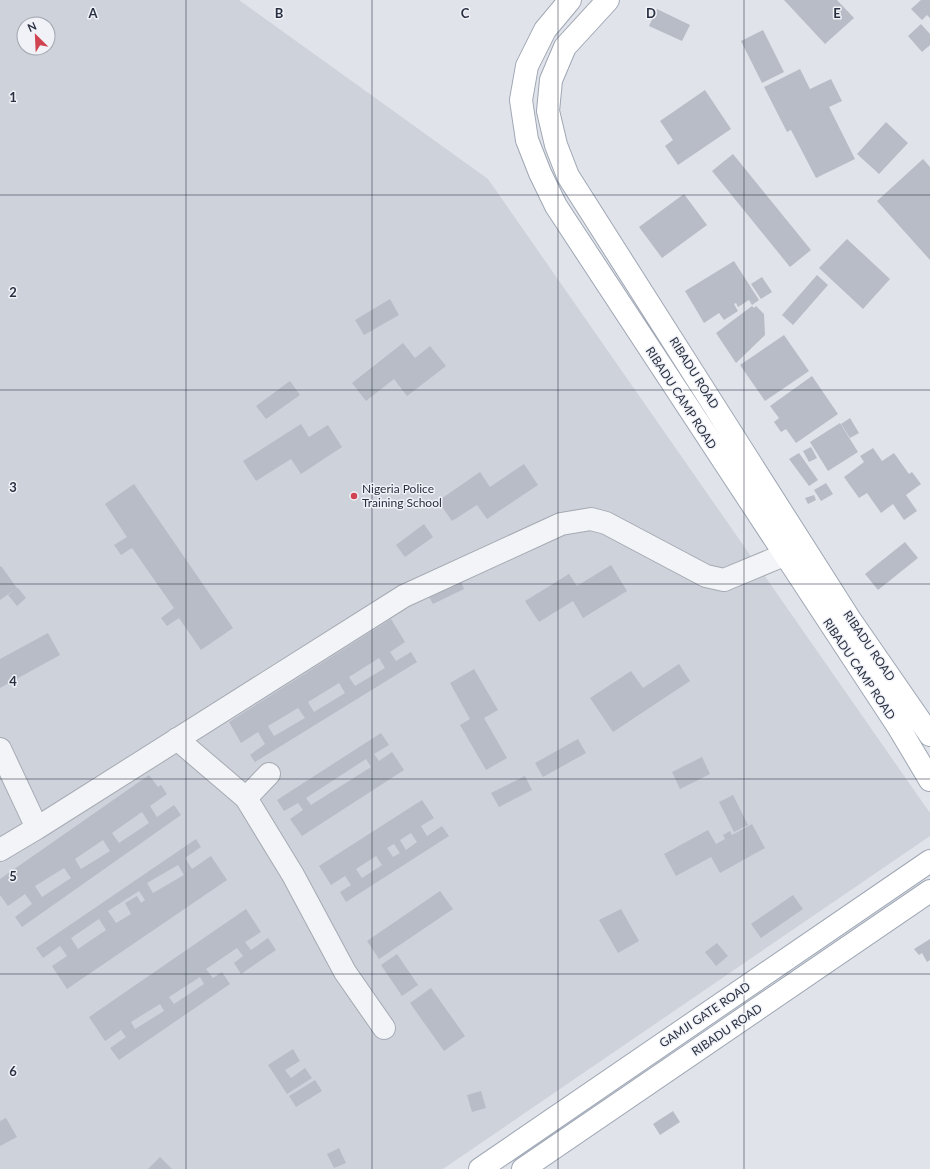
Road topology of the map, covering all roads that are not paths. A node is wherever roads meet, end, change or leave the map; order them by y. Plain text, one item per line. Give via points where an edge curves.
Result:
1 (570, 0) edge
2 (608, 0) edge
3 (784, 555) junction
4 (930, 735) edge
5 (177, 739) junction
6 (0, 749) edge
7 (269, 774) dead end
8 (930, 780) edge
9 (246, 798) junction
10 (37, 828) junction
11 (0, 850) edge
12 (930, 861) edge
13 (930, 891) edge
14 (384, 1028) dead end
15 (480, 1169) edge
16 (524, 1169) edge

1 - 3 main road, RIBADU CAMP ROAD via 545,30 527,66 521,100 527,140 532,153 556,206
2 - 4 main road, RIBADU ROAD via 565,47 551,80 548,111 556,145 568,176 849,618
3 - 5 street via 724,580 706,576 606,523 591,519 561,524 404,596
3 - 8 main road, RIBADU CAMP ROAD via 899,728
5 - 9 street
5 - 10 street
6 - 10 street
7 - 9 street
9 - 14 street via 293,875 346,972
10 - 11 street
12 - 15 main road, GAMJI GATE ROAD
13 - 16 main road, RIBADU ROAD

